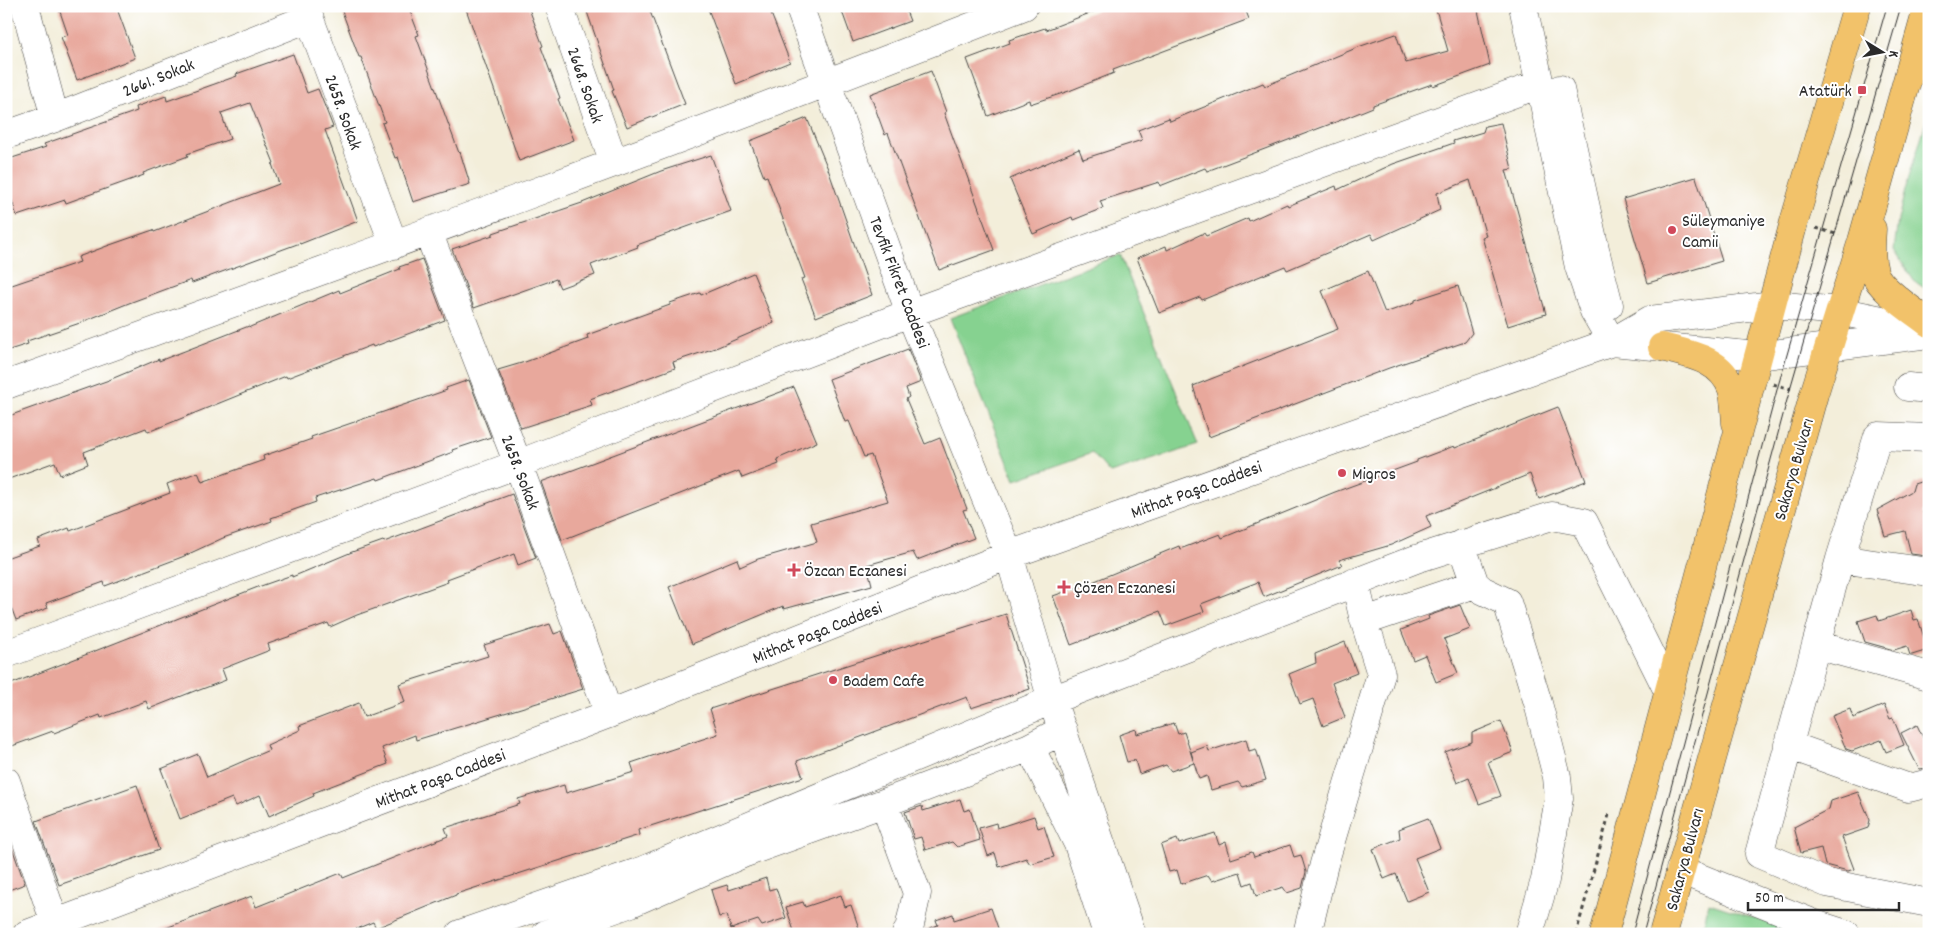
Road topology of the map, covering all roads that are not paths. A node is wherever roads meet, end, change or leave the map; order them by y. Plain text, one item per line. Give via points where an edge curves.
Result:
1 (25, 6) edge
2 (559, 6) edge
3 (799, 6) edge
4 (1024, 6) edge
5 (1523, 6) edge
6 (1541, 6) edge
7 (1857, 6) edge
8 (1928, 6) edge
9 (307, 12) edge
10 (826, 84) junction
11 (1540, 84) junction
12 (55, 118) junction
13 (6, 135) edge
14 (614, 163) junction
15 (1874, 196) junction
16 (428, 232) junction
17 (394, 245) junction
18 (1773, 305) junction
19 (1839, 311) junction
20 (910, 314) junction
21 (1929, 323) edge
22 (1929, 330) edge
23 (1929, 334) edge
24 (1612, 342) junction
25 (1662, 347) junction
26 (1827, 348) junction
27 (1755, 368) junction
28 (6, 385) edge
29 (1737, 434) junction
30 (1929, 438) edge
31 (518, 464) junction
32 (1461, 544) junction
33 (1009, 555) junction
34 (1840, 559) junction
35 (1929, 572) edge
36 (1355, 582) junction
37 (1476, 584) junction
38 (1365, 621) junction
39 (1816, 645) junction
40 (6, 654) edge
41 (1929, 676) edge
42 (1669, 693) junction
43 (1052, 700) junction
44 (609, 714) junction
45 (1063, 730) junction
46 (1788, 745) junction
47 (1030, 747) junction
48 (6, 782) edge
49 (1929, 783) edge
50 (884, 803) junction
51 (1680, 870) junction
52 (1929, 903) edge
53 (55, 923) junction
54 (1814, 929) edge
55 (27, 934) edge
56 (460, 934) edge
57 (546, 934) edge
58 (906, 934) edge
59 (1107, 934) edge
60 (1132, 934) edge
61 (1307, 934) edge
62 (1529, 934) edge
63 (1604, 934) edge
64 (1663, 934) edge
65 (1846, 934) edge

1 - 12 street
2 - 14 street, 2668. Sokak
3 - 10 street, Tevfik Fikret Caddesi
4 - 10 street
5 - 11 street
6 - 24 street via 1609,302
7 - 18 main road
8 - 15 main road, Sakarya Bulvarı
9 - 12 street, 2661. Sokak
9 - 17 street, 2658. Sokak
10 - 14 street
10 - 20 street, Tevfik Fikret Caddesi
11 - 20 street
11 - 24 street via 1579,267 1594,311
12 - 13 street, 2661. Sokak
14 - 16 street
15 - 19 main road, Sakarya Bulvarı
15 - 21 main road via 1871,251 1875,274 1889,292
16 - 17 street
16 - 31 street, 2658. Sokak
17 - 28 street
18 - 19 street
18 - 24 street via 1650,320
18 - 27 main road
19 - 22 street
19 - 26 main road, Sakarya Bulvarı
20 - 31 street
20 - 33 street, Tevfik Fikret Caddesi
23 - 26 street
24 - 25 street
24 - 33 street, Mithat Paşa Caddesi
25 - 27 street
25 - 29 main road via 1708,360 1724,375 1732,389
26 - 27 street
26 - 51 main road, Sakarya Bulvarı
27 - 29 main road
29 - 42 main road
30 - 34 street via 1878,436
31 - 40 street
31 - 44 street, 2658. Sokak
32 - 36 street
32 - 37 street
32 - 42 street via 1552,516 1584,522
33 - 43 street, Tevfik Fikret Caddesi
33 - 44 street, Mithat Paşa Caddesi
34 - 35 street
34 - 39 street
36 - 38 street
36 - 43 street
37 - 38 street
37 - 62 street via 1507,602 1557,777 1559,798 1545,880
38 - 61 street via 1381,674 1324,864
39 - 41 street
39 - 46 street
42 - 63 main road
43 - 45 street, Tevfik Fikret Caddesi
43 - 56 street via 644,870
44 - 53 street, Mithat Paşa Caddesi
45 - 47 street
45 - 60 street, Tevfik Fikret Caddesi
46 - 49 street via 1909,788
46 - 52 street via 1759,854 1827,883
47 - 50 street
47 - 59 street via 1078,844
48 - 53 street
50 - 57 street via 746,853 631,903
50 - 58 street via 917,894
51 - 54 street
51 - 64 main road, Sakarya Bulvarı
53 - 55 street, Mithat Paşa Caddesi
54 - 65 street

